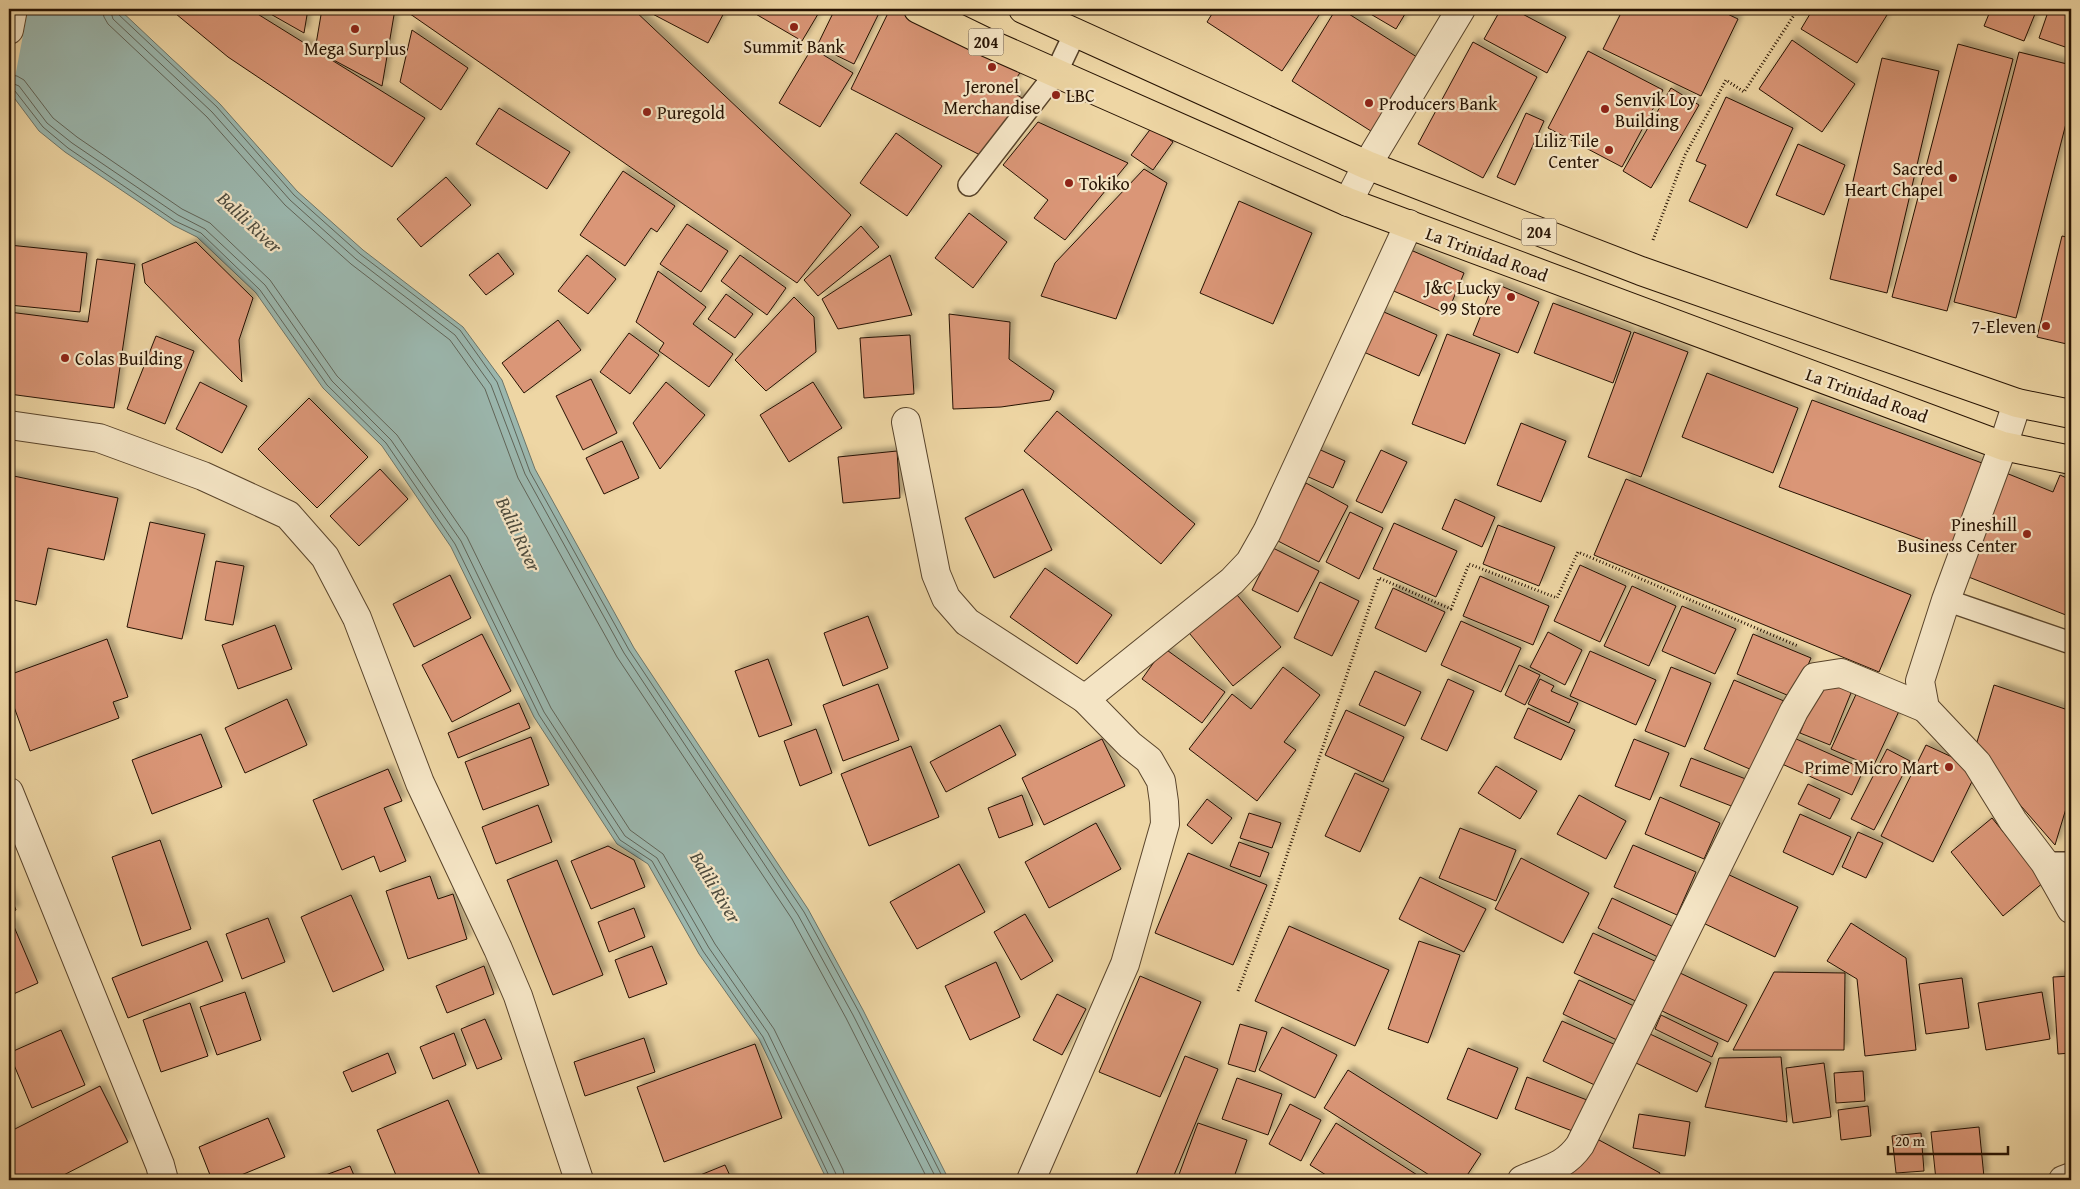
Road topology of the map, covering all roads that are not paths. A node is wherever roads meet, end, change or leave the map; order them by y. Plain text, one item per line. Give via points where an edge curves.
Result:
1 (13, 9) edge
2 (1023, 9) edge
3 (1461, 9) edge
4 (926, 10) edge
5 (9, 30) edge
6 (1075, 33) junction
7 (1056, 73) junction
8 (1256, 115) junction
9 (1235, 152) junction
10 (1367, 165) junction
11 (969, 185) dead end
12 (1348, 202) junction
13 (1409, 224) junction
14 (2017, 403) junction
15 (2071, 414) edge
16 (906, 422) dead end
17 (9, 425) edge
18 (2003, 446) junction
19 (2071, 460) edge
20 (1946, 600) junction
21 (2071, 643) edge
22 (1085, 699) junction
23 (1925, 708) junction
24 (9, 792) edge
25 (2058, 863) edge
26 (2071, 909) edge
27 (2071, 1176) edge
28 (164, 1180) edge
29 (579, 1180) edge
30 (1031, 1180) edge
31 (1522, 1180) edge
32 (2062, 1180) edge

1 - 5 street
2 - 6 highway, 204
3 - 10 street
4 - 7 highway, La Trinidad Road / 204
6 - 7 lane
6 - 8 highway, 204
7 - 9 highway, La Trinidad Road / 204
7 - 11 lane
8 - 9 highway
8 - 10 highway, 204
9 - 12 highway, La Trinidad Road / 204
10 - 12 street
10 - 14 highway, 204 via 1641,271
12 - 13 highway, La Trinidad Road / 204
13 - 18 highway, La Trinidad Road / 204
13 - 22 street via 1250,562 1232,581
14 - 15 highway, 204
14 - 18 street
16 - 22 street via 936,574 946,598 967,622
17 - 29 street via 99,438 203,476 288,515 325,557 357,618 420,783 518,996
18 - 19 highway, La Trinidad Road / 204
18 - 20 street
20 - 21 lane
20 - 23 street via 1920,681
22 - 30 street via 1149,760 1161,781 1165,824 1125,964
23 - 25 street via 1977,763 2013,821
23 - 31 street via 1841,674 1815,677 1794,711 1580,1145 1572,1157 1556,1167
24 - 28 street
25 - 26 street
27 - 32 street

